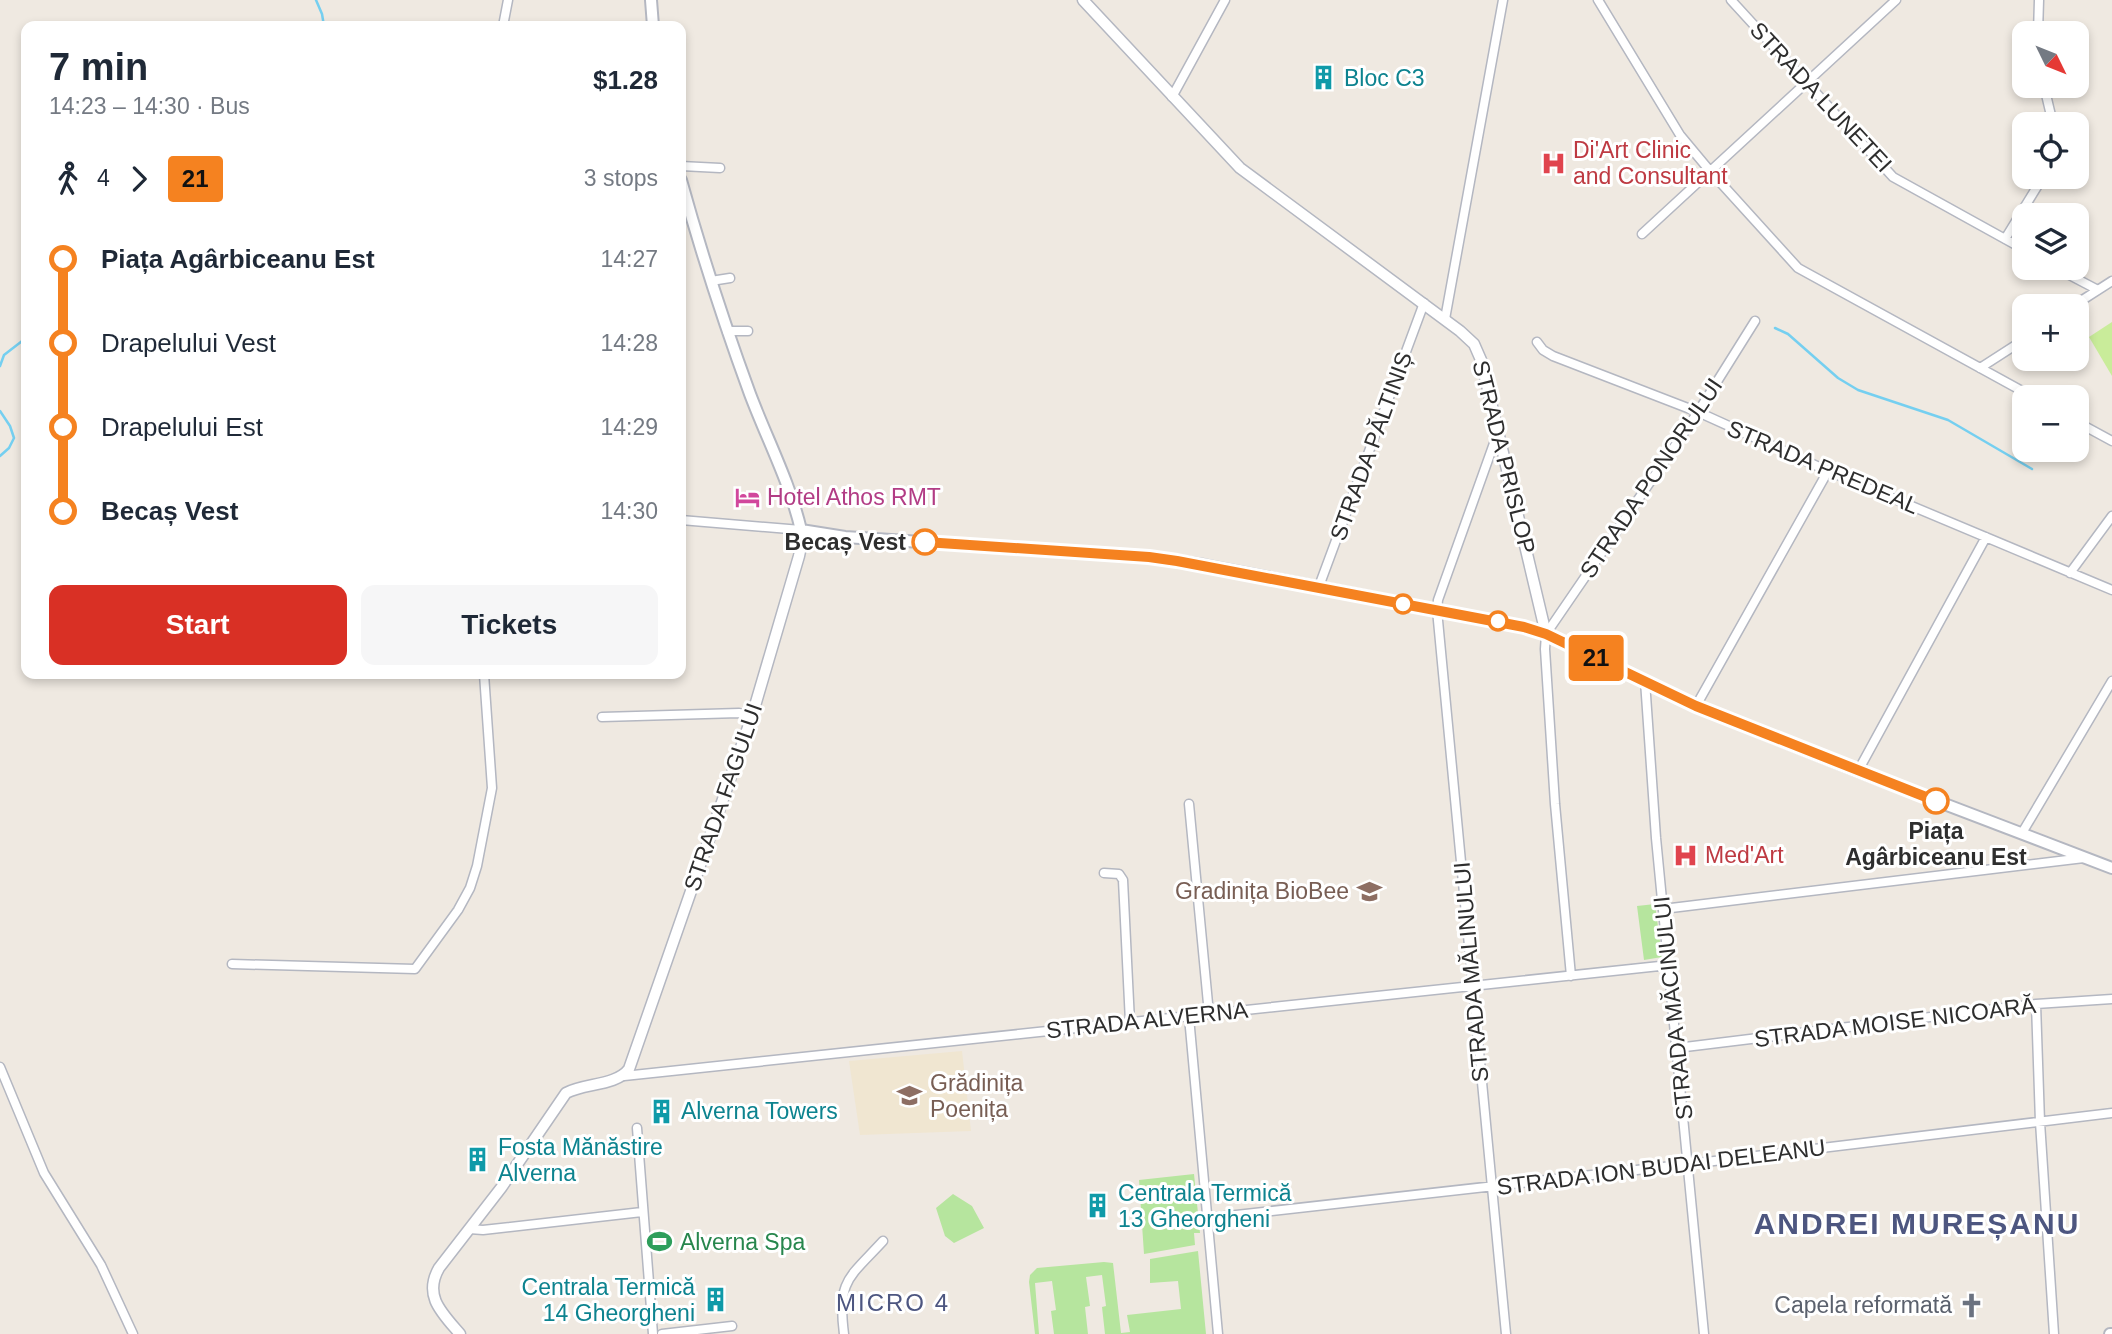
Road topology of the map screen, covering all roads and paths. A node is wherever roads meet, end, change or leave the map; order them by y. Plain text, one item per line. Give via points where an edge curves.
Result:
1 (508, 0) edge
2 (651, 0) edge
3 (1083, 0) edge
4 (1225, 0) edge
5 (1503, 0) edge
6 (1598, 0) edge
7 (1745, 0) edge
8 (1896, 0) edge
9 (2039, 0) edge
10 (1734, 3) edge
11 (504, 21) edge
12 (653, 21) edge
13 (2038, 21) edge
14 (1806, 82) junction
15 (1172, 97) junction
16 (686, 166) edge
17 (720, 168) dead end
18 (1710, 172) junction
19 (2035, 189) edge
20 (686, 197) edge
21 (1642, 234) dead end
22 (2004, 239) junction
23 (2012, 243) edge
24 (730, 278) dead end
25 (2079, 280) edge
26 (711, 281) junction
27 (2112, 281) edge
28 (2098, 290) junction
29 (2089, 296) edge
30 (1424, 303) junction
31 (1445, 319) junction
32 (1755, 321) dead end
33 (727, 331) junction
34 (747, 331) dead end
35 (1536, 342) dead end
36 (2012, 347) edge
37 (1980, 368) junction
38 (2012, 386) edge
39 (1698, 412) junction
40 (1499, 429) junction
41 (2089, 429) edge
42 (2112, 441) edge
43 (1828, 471) junction
44 (2112, 516) edge
45 (686, 520) edge
46 (801, 530) junction
47 (1986, 537) junction
48 (2070, 573) junction
49 (1318, 589) junction
50 (2112, 590) edge
51 (1437, 610) junction
52 (1546, 634) junction
53 (484, 679) edge
54 (1645, 681) junction
55 (2112, 681) edge
56 (1696, 706) junction
57 (752, 716) junction
58 (602, 717) dead end
59 (1858, 771) junction
60 (1189, 804) dead end
61 (2022, 833) junction
62 (2087, 858) junction
63 (2112, 868) edge
64 (1104, 873) dead end
65 (1663, 909) junction
66 (232, 964) dead end
67 (1669, 965) junction
68 (1571, 976) junction
69 (1472, 987) junction
70 (2112, 999) edge
71 (2036, 1004) junction
72 (1209, 1014) junction
73 (1189, 1017) junction
74 (1130, 1022) junction
75 (1677, 1048) junction
76 (0, 1067) edge
77 (624, 1076) junction
78 (2112, 1113) edge
79 (2040, 1122) junction
80 (637, 1128) dead end
81 (1688, 1164) junction
82 (1491, 1187) junction
83 (642, 1212) junction
84 (1209, 1218) junction
85 (469, 1229) junction
86 (883, 1241) dead end
87 (732, 1326) dead end
88 (133, 1334) edge
89 (460, 1334) edge
90 (653, 1334) edge
91 (662, 1334) edge
92 (844, 1334) edge
93 (1218, 1334) edge
94 (1506, 1334) edge
95 (1704, 1334) edge
96 (2054, 1334) edge

1 - 11 street
2 - 12 main road
3 - 15 street, STRADA PRISLOP
4 - 15 street
5 - 31 street
6 - 18 street via 1668,116
7 - 10 street
8 - 14 street
9 - 13 street
10 - 14 street, STRADA LUNETEI
14 - 18 street
14 - 22 street, STRADA LUNETEI via 1893,177
15 - 30 street, STRADA PRISLOP via 1247,174
16 - 17 street
18 - 21 street
18 - 37 street via 1798,268
19 - 22 street
20 - 26 main road, STRADA FAGULUI
22 - 23 street, STRADA LUNETEI
24 - 26 street
25 - 28 street
26 - 33 main road, STRADA FAGULUI
27 - 28 street
28 - 29 street
30 - 31 street, STRADA PRISLOP
30 - 49 street, STRADA PĂLTINIȘ
31 - 40 street, STRADA PRISLOP via 1478,350
32 - 39 street, STRADA PONORULUI
33 - 34 street
33 - 46 main road, STRADA FAGULUI
35 - 39 street, STRADA PREDEAL via 1553,356
36 - 37 street
37 - 38 street
39 - 43 street, STRADA PREDEAL
39 - 52 street, STRADA PONORULUI
40 - 51 street
40 - 52 street, STRADA PRISLOP
41 - 42 street
43 - 47 street, STRADA PREDEAL
43 - 56 street
44 - 48 street
45 - 46 street
46 - 49 main road via 852,538 1149,557
46 - 57 street, STRADA FAGULUI via 799,556
47 - 48 street, STRADA PREDEAL
47 - 59 street
48 - 50 street, STRADA PREDEAL
49 - 51 main road
51 - 52 main road
51 - 69 street, STRADA MĂLINULUI
52 - 54 main road
52 - 68 street
53 - 66 street via 492,789 477,866 458,910 415,970
54 - 56 main road
54 - 65 street, STRADA MĂCINULUI
55 - 61 street
56 - 59 main road
57 - 58 street
57 - 77 street, STRADA FAGULUI
59 - 61 main road
60 - 72 street
61 - 62 main road
62 - 63 main road
62 - 65 street
64 - 74 street via 1119,874 1123,880
65 - 67 street, STRADA MĂCINULUI
67 - 68 street, STRADA ALVERNA
67 - 75 street, STRADA MĂCINULUI
68 - 69 street, STRADA ALVERNA
69 - 72 street, STRADA ALVERNA
69 - 82 street, STRADA MĂLINULUI
70 - 71 street, STRADA MOISE NICOARĂ
71 - 75 street, STRADA MOISE NICOARĂ
71 - 79 street
72 - 73 street, STRADA ALVERNA
73 - 74 street, STRADA ALVERNA
73 - 84 street
74 - 77 street, STRADA ALVERNA
75 - 81 street, STRADA MĂCINULUI
76 - 88 street via 44,1173 101,1265
77 - 85 street via 566,1093
78 - 79 street, STRADA ION BUDAI DELEANU
79 - 81 street, STRADA ION BUDAI DELEANU
79 - 96 street
80 - 83 street
81 - 82 street, STRADA ION BUDAI DELEANU
81 - 95 street, STRADA MĂCINULUI
82 - 84 street, STRADA ION BUDAI DELEANU
82 - 94 street, STRADA MĂLINULUI
83 - 85 street
83 - 90 street
84 - 93 street
85 - 89 street via 439,1268 432,1286 438,1307
86 - 92 street via 846,1281
87 - 91 street

